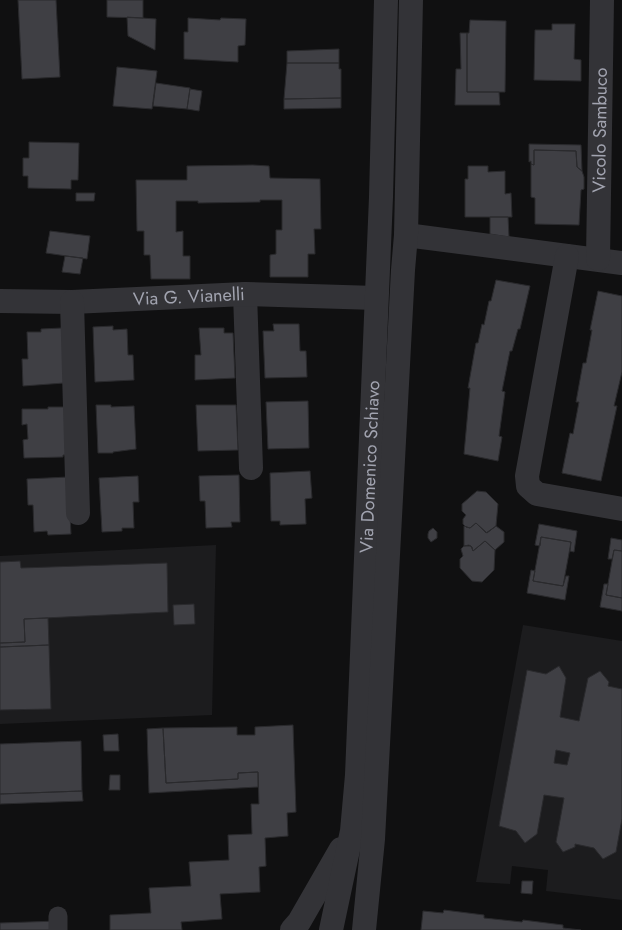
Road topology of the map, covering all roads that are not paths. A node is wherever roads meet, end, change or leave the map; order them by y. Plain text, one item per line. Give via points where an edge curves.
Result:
1 (386, 0) edge
2 (411, 0) edge
3 (602, 0) edge
4 (406, 235) junction
5 (567, 256) junction
6 (598, 259) junction
7 (622, 263) edge
8 (245, 294) junction
9 (376, 298) junction
10 (0, 301) edge
11 (72, 302) junction
12 (251, 468) dead end
13 (622, 509) edge
14 (78, 513) dead end
15 (352, 831) junction
16 (292, 930) edge
17 (331, 930) edge
18 (364, 930) edge

1 - 9 street, Via Domenico Schiavo
2 - 4 street, Via Domenico Schiavo
3 - 6 street, Vicolo Sambuco
4 - 5 street
4 - 18 street, Via Domenico Schiavo via 373,839
5 - 6 street
5 - 13 street via 527,476 528,486 537,494
6 - 7 street
8 - 9 street, Via G. Vianelli
8 - 11 street, Via G. Vianelli
8 - 12 street
9 - 15 street, Via Domenico Schiavo via 358,756
10 - 11 street, Via G. Vianelli
11 - 14 street
15 - 16 street
15 - 17 street, Via Domenico Schiavo

